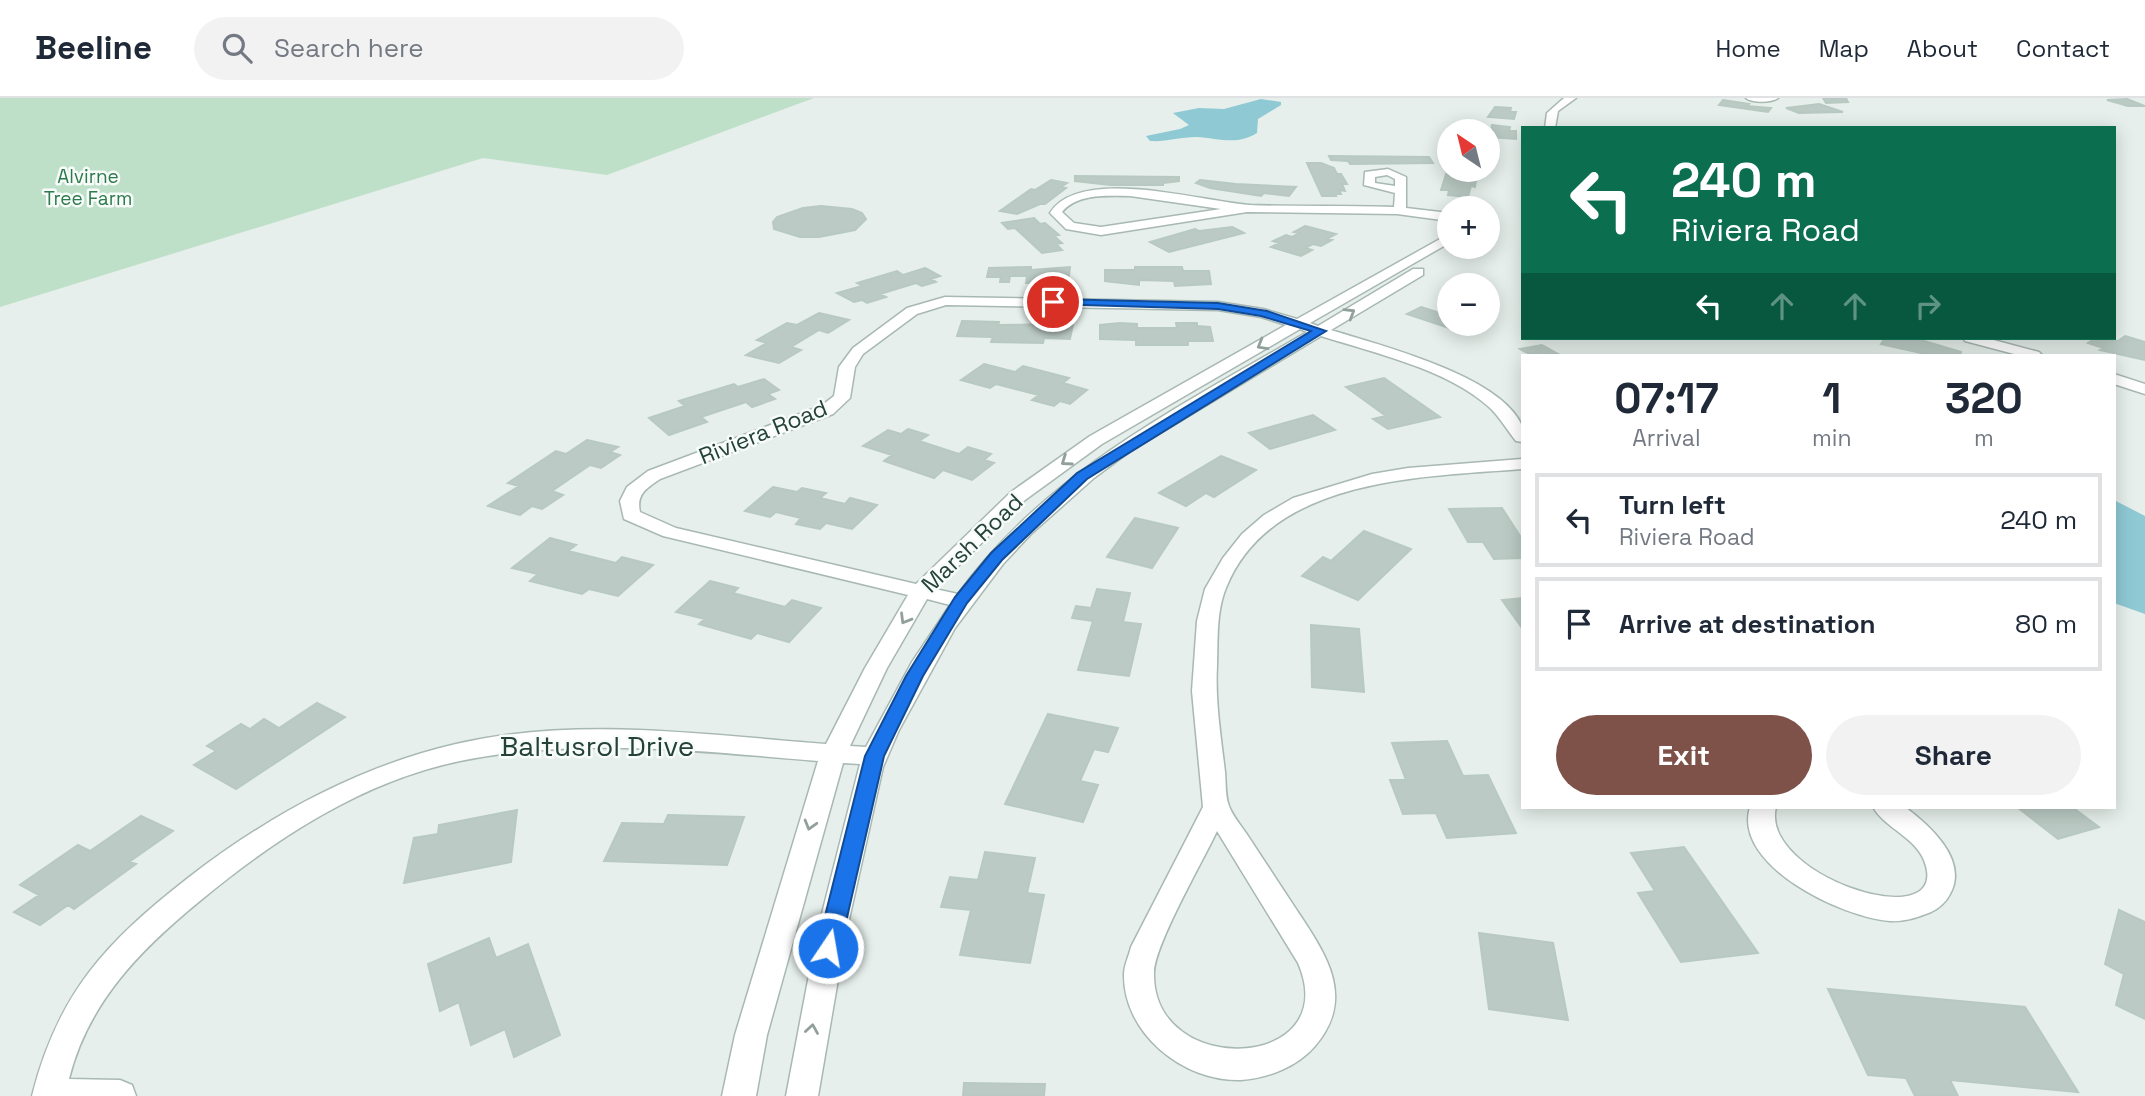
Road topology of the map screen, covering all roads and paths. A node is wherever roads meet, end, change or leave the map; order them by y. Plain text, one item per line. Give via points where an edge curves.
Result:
1 (1572, 98) edge
2 (1750, 98) edge
3 (1773, 98) edge
4 (1550, 126) edge
5 (1399, 190) dead end
6 (1247, 208) junction
7 (1399, 211) junction
8 (1437, 216) edge
9 (1437, 245) edge
10 (1441, 259) edge
11 (1299, 324) junction
12 (1320, 331) junction
13 (1978, 340) edge
14 (2030, 354) edge
15 (2116, 380) edge
16 (2145, 389) edge
17 (1521, 436) edge
18 (1521, 464) edge
19 (921, 591) junction
20 (961, 601) junction
21 (833, 754) junction
22 (874, 756) junction
23 (1216, 807) junction
24 (1762, 809) edge
25 (1889, 809) edge
26 (48, 1095) edge
27 (120, 1096) edge
28 (739, 1096) edge
29 (802, 1096) edge

1 - 4 street via 1553,110
2 - 3 street
5 - 7 street
6 - 6 street via 1101,231 1070,226 1056,213 1076,198 1100,193
6 - 7 street
7 - 8 street
9 - 11 street, Marsh Road
12 -> 10 street, Marsh Road
11 - 12 street
11 -> 19 street, Marsh Road via 1067,460 1018,496
11 - 19 street, Riviera Road via 1218,306 970,300 932,304 903,316 858,351 846,367 842,398 827,410 654,475 630,495 631,515 670,532
12 - 17 street via 1452,376 1496,404
12 - 20 street, Marsh Road via 1082,476 997,557
13 - 14 street
15 - 16 street
18 - 23 street via 1372,479 1300,502 1249,538 1215,589 1208,621 1204,691
19 - 20 street, Riviera Road
19 -> 21 street, Marsh Road
20 - 22 street, Marsh Road
21 - 22 street, Baltusrol Drive
21 - 26 street, Baltusrol Drive via 638,741 498,745 435,759 345,793 234,856 126,951 78,1012
21 -> 28 street, Marsh Road via 762,997
29 -> 22 street, Marsh Road via 841,887
23 - 23 street via 1146,947 1139,972 1141,997 1160,1030 1202,1059 1235,1065 1265,1062 1292,1049 1311,1030 1321,1006 1320,979 1310,954
24 - 25 street via 1762,830 1792,869 1846,899 1904,908 1927,901 1940,887 1942,868 1932,847
26 - 27 street, Baltusrol Drive

